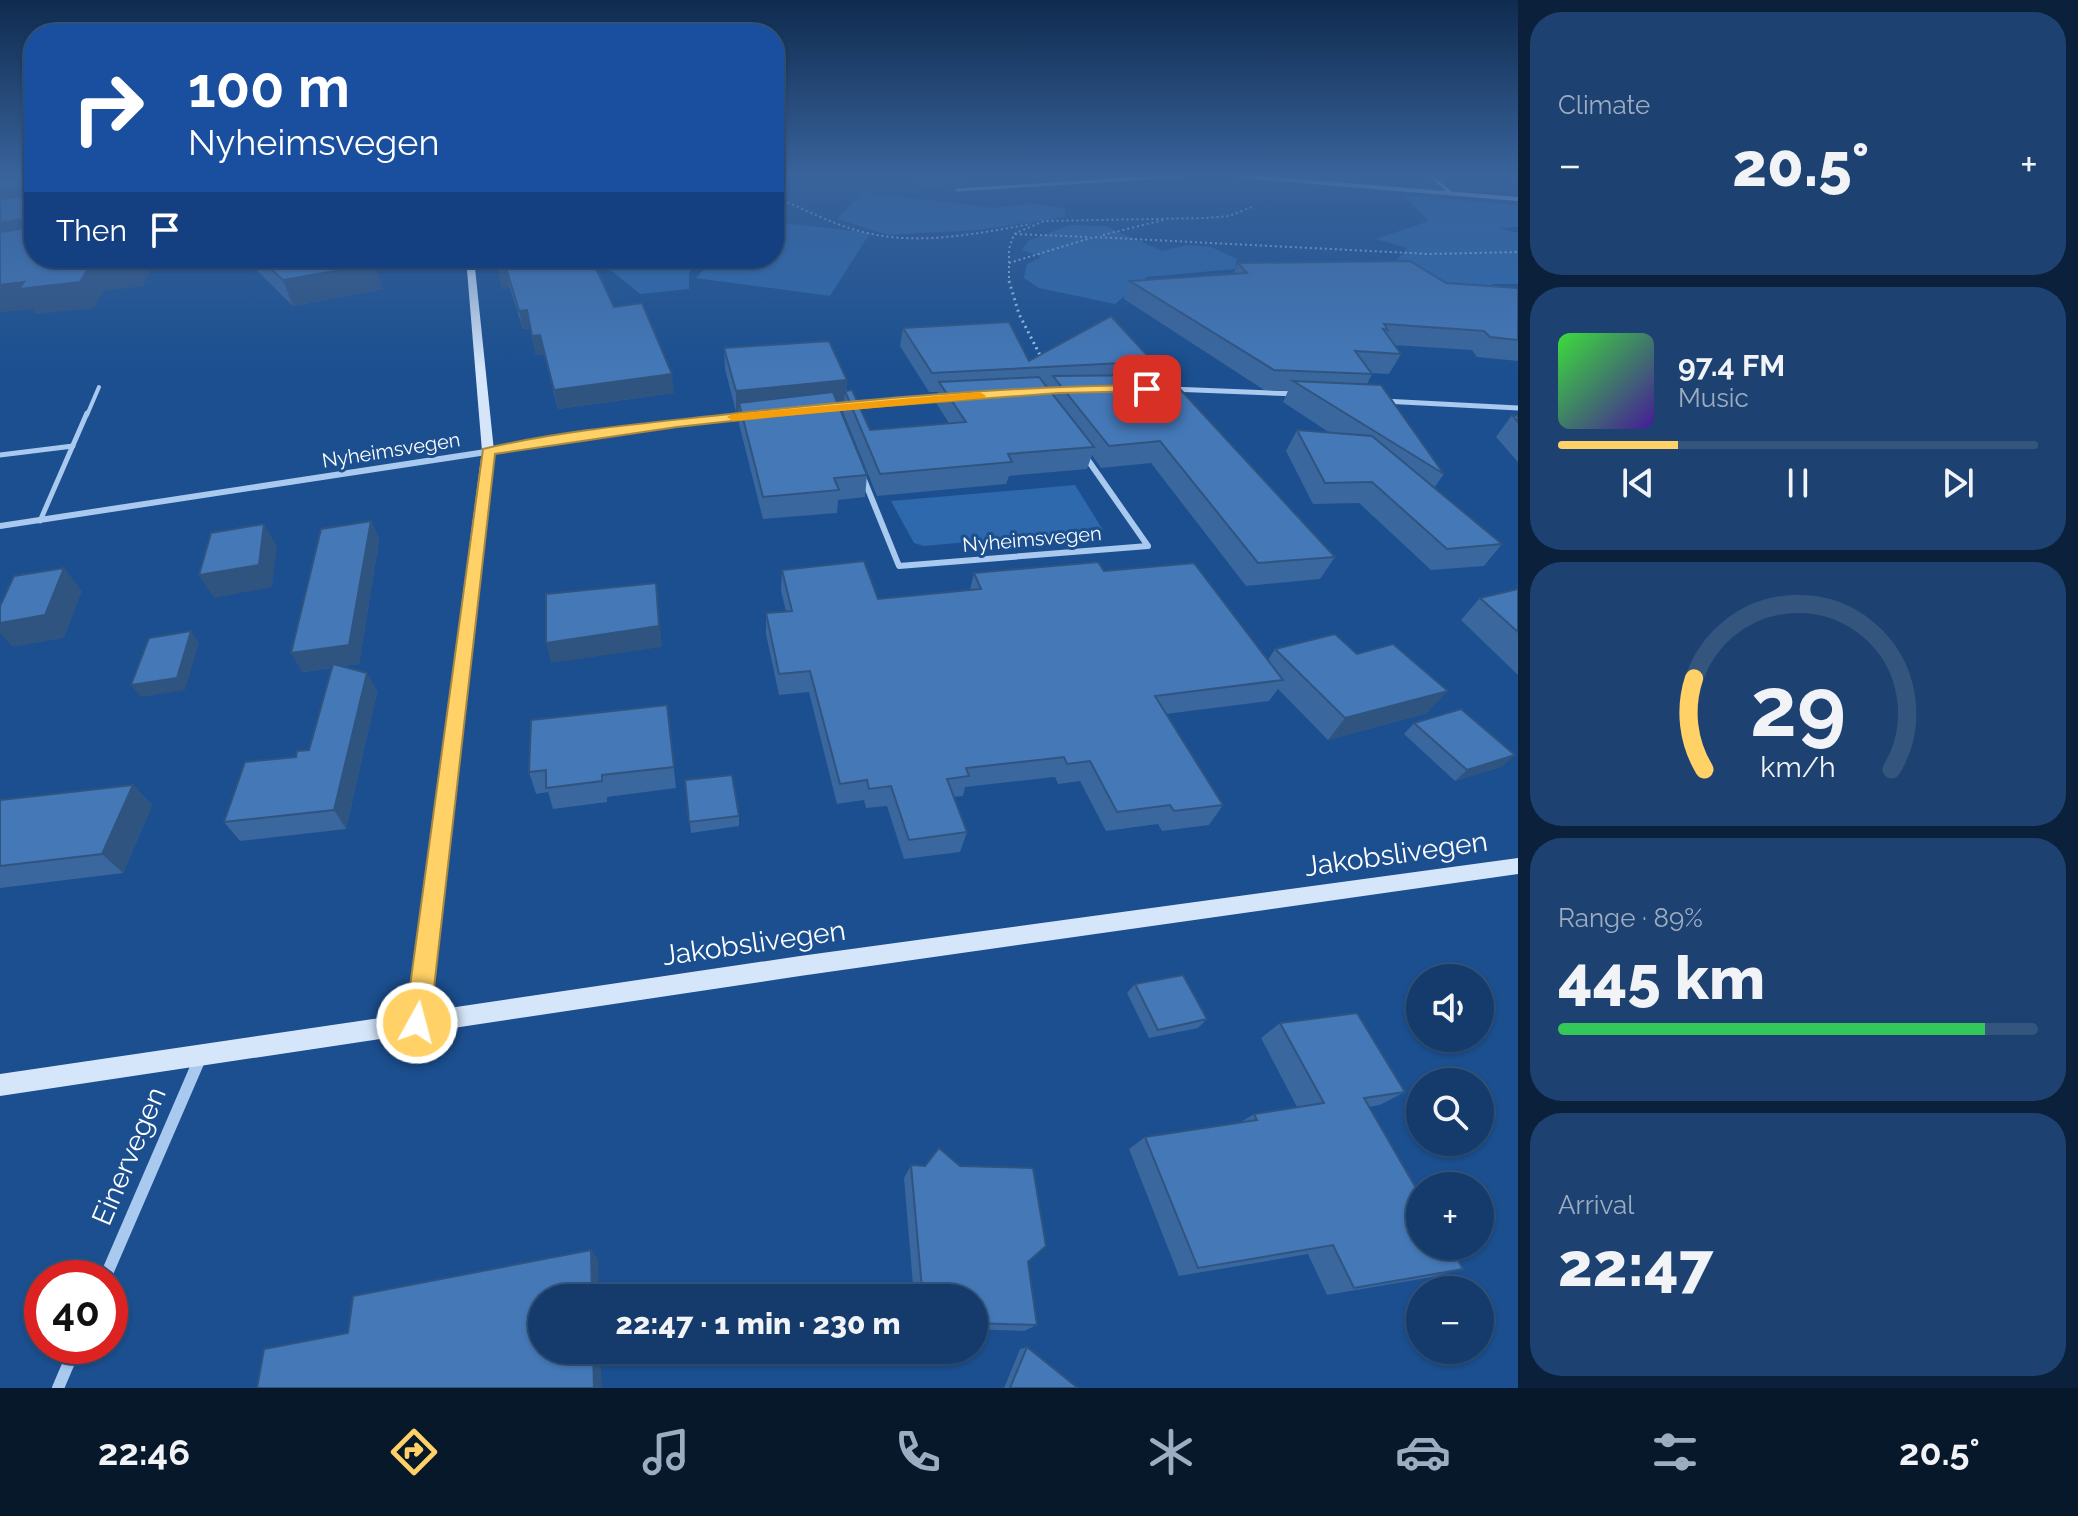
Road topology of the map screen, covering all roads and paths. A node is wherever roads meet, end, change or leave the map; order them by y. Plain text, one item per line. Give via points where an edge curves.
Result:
1 (1011, 241) edge
2 (1082, 241) edge
3 (1168, 241) edge
4 (1518, 252) edge
5 (1009, 263) junction
6 (471, 268) edge
7 (1046, 365) edge
8 (99, 387) dead end
9 (1158, 389) edge
10 (1314, 395) edge
11 (957, 398) edge
12 (1375, 400) edge
13 (834, 406) junction
14 (820, 408) edge
15 (1518, 408) edge
16 (762, 414) edge
17 (840, 421) edge
18 (73, 446) junction
19 (488, 451) junction
20 (1081, 451) edge
21 (0, 455) edge
22 (858, 464) edge
23 (40, 521) junction
24 (0, 526) edge
25 (1518, 866) edge
26 (417, 1023) junction
27 (202, 1056) junction
28 (0, 1085) edge
29 (113, 1260) edge
30 (68, 1364) edge
31 (58, 1388) edge

1 - 5 path
2 - 5 path
3 - 4 path via 1429,254
5 - 7 path via 1009,286
6 - 19 street
8 - 18 lane
9 - 10 street
11 - 13 street
12 - 15 street
13 - 14 street
13 - 17 street
16 - 19 street, Nyheimsvegen
18 - 21 lane
18 - 23 lane
19 - 23 street, Nyheimsvegen
19 - 26 street
20 - 22 street, Nyheimsvegen via 1148,546 899,566
23 - 24 street, Nyheimsvegen
25 - 26 street, Jakobslivegen
26 - 27 street, Jakobslivegen
27 - 28 street, Jakobslivegen
27 - 29 street, Einervegen
30 - 31 street

